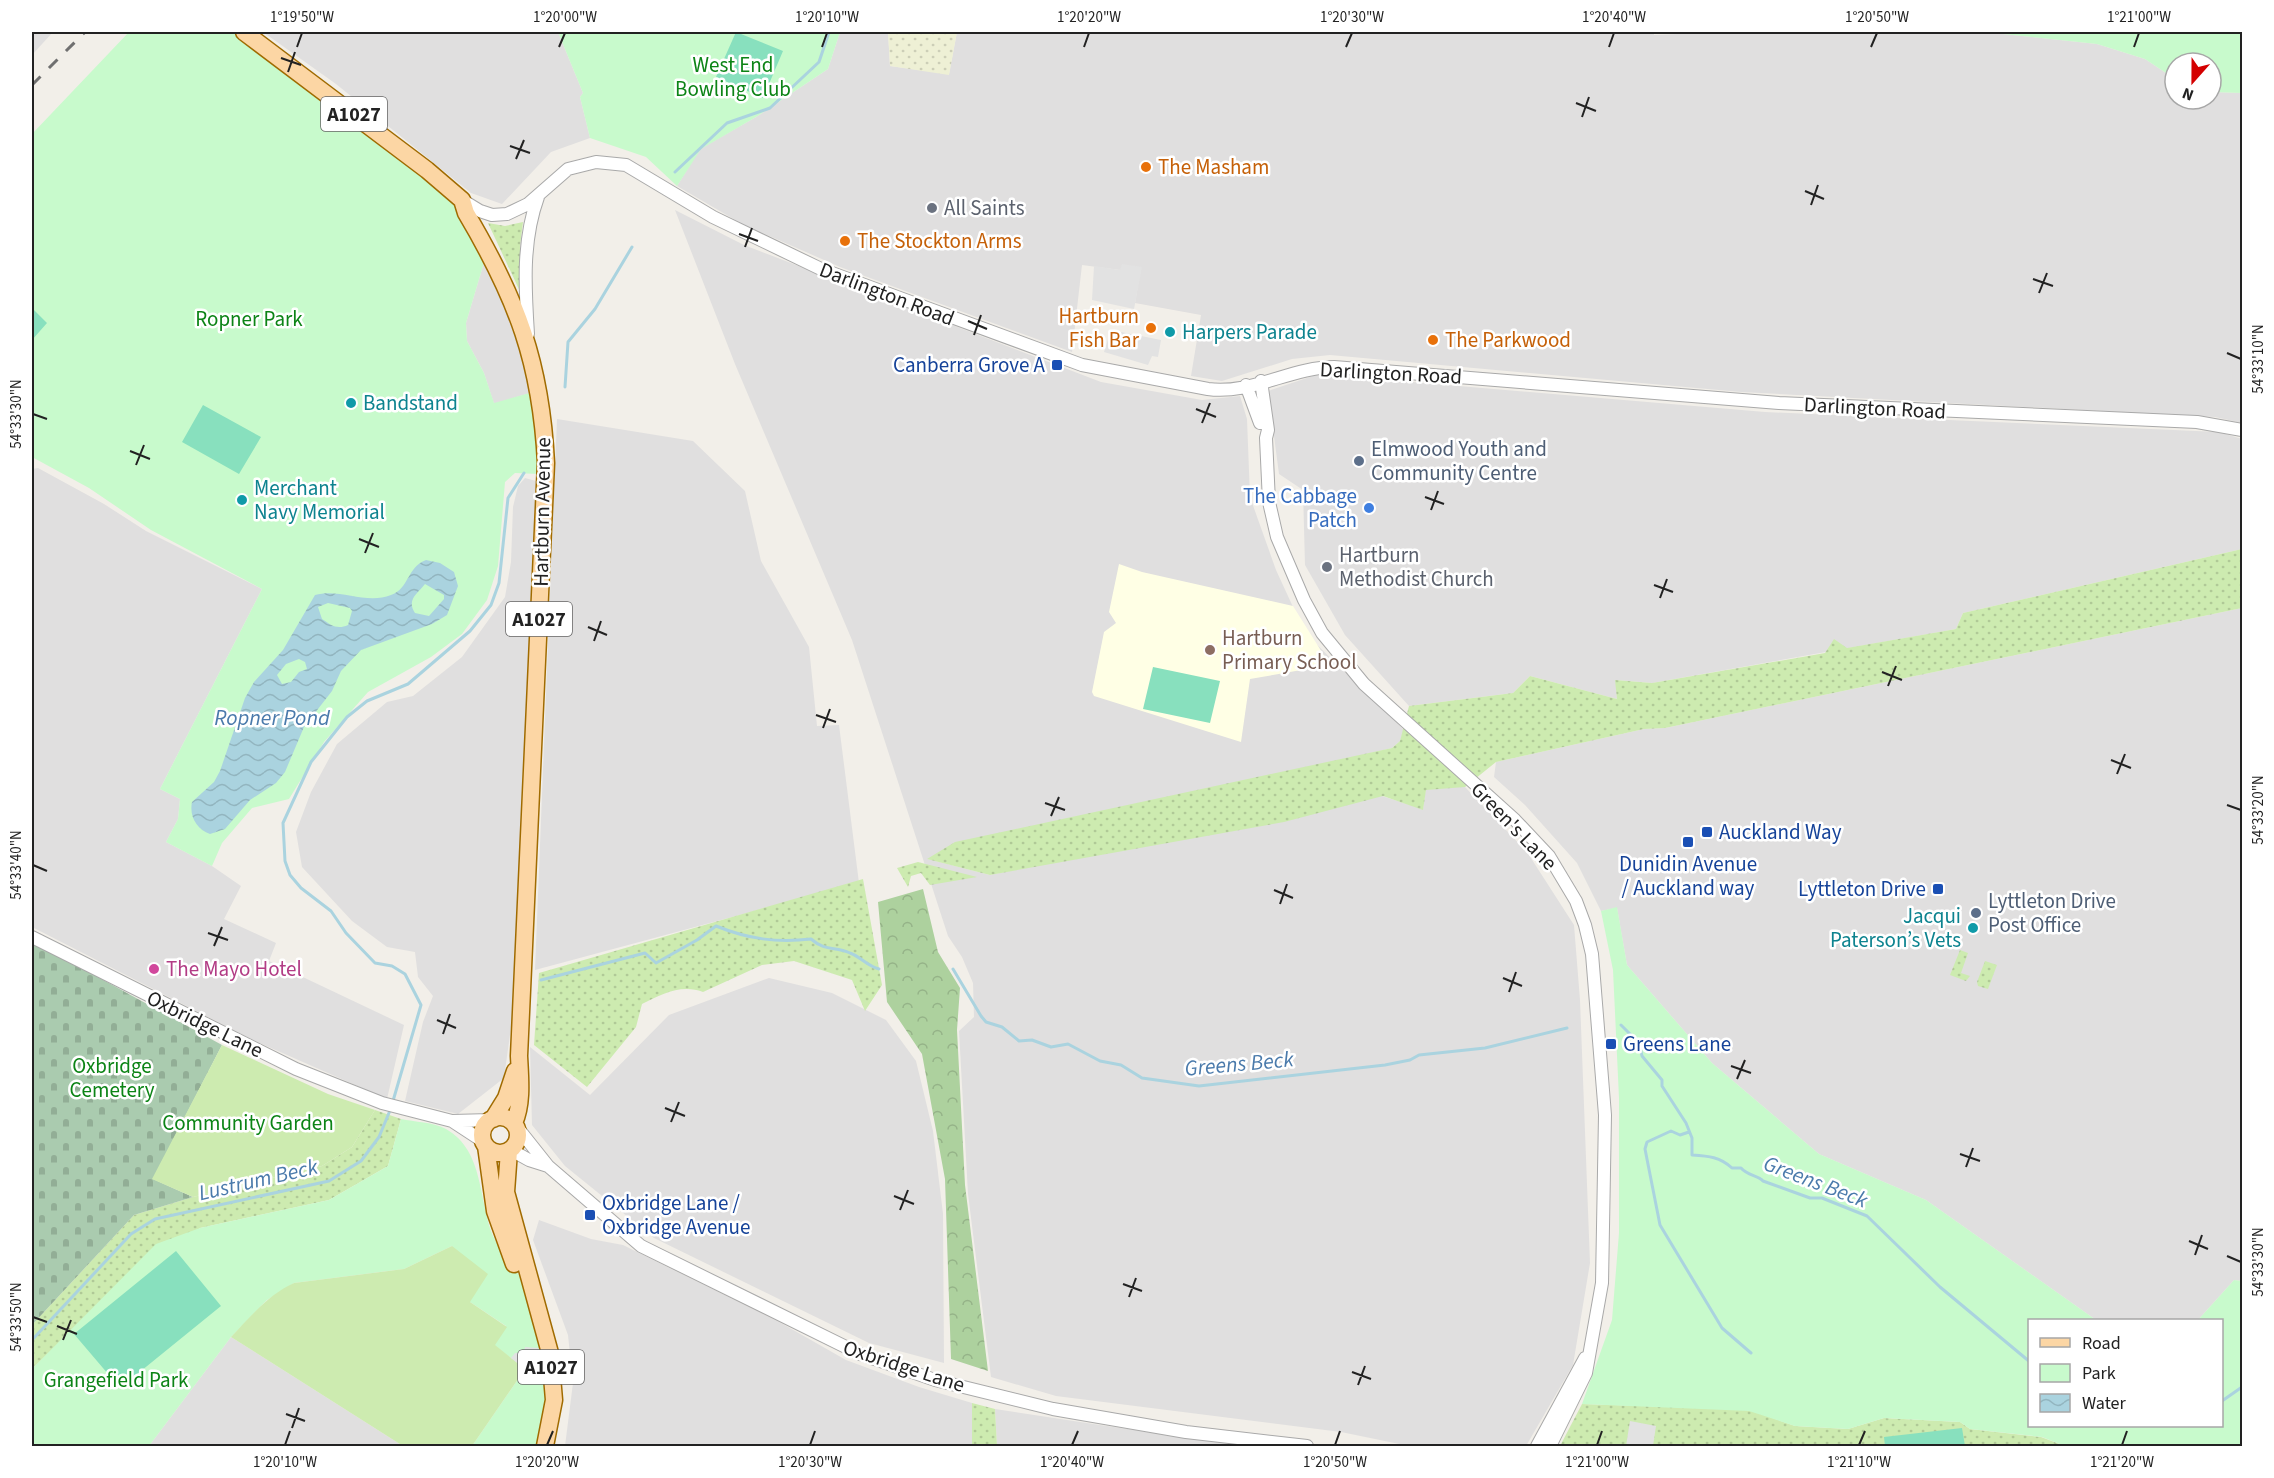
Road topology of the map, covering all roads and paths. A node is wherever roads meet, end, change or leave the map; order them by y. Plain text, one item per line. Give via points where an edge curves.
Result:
1 (244, 32) edge
2 (539, 195) junction
3 (462, 200) junction
4 (529, 345) junction
5 (1261, 381) junction
6 (1246, 385) junction
7 (2242, 430) edge
8 (1266, 438) junction
9 (32, 937) edge
10 (519, 1056) junction
11 (492, 1119) junction
12 (452, 1121) junction
13 (515, 1125) junction
14 (485, 1144) junction
15 (510, 1150) junction
16 (548, 1166) junction
17 (531, 1290) junction
18 (1590, 1350) junction
19 (545, 1446) edge
20 (1307, 1446) edge
21 (1537, 1446) edge
22 (1550, 1446) edge

1 - 3 main road, A1027
2 - 3 street, Darlington Road via 507,214 492,215
2 - 4 street via 532,212 526,256
2 - 6 street, Darlington Road via 558,176 576,166 596,162 626,165 713,217 784,253 1016,342 1082,365 1161,381 1218,391
3 - 4 main road, Hartburn Avenue / A1027 via 506,288
4 - 10 main road, Hartburn Avenue / A1027 via 540,391 546,463
5 - 6 street, Darlington Road
5 - 7 street, Darlington Road via 1311,368 1334,367 1779,403 2197,422
5 - 8 street, Green's Lane
6 - 8 street, Green's Lane
8 - 18 street, Green's Lane via 1269,502 1277,537 1322,633 1364,684 1515,820 1549,856 1576,901 1585,925 1597,1010 1605,1166 1602,1283
9 - 12 street, Oxbridge Lane via 296,1069 382,1103
10 - 11 main road, Hartburn Avenue / A1027 via 510,1089
10 - 13 main road, Hartburn Avenue / A1027 via 520,1094
11 - 12 street
11 - 13 main road via 504,1117
11 - 14 main road, A1027 via 482,1134
12 - 14 street
13 - 15 main road, A1027 via 518,1141
13 - 16 street, Oxbridge Lane
14 - 15 main road via 501,1153
14 - 17 main road, A1027 via 495,1211 510,1258
15 - 16 street, Oxbridge Lane
15 - 17 main road, A1027 via 506,1192
16 - 20 street, Oxbridge Lane via 641,1246 830,1341 881,1362 935,1380 1064,1412
17 - 19 main road, A1027 via 550,1353 554,1400
18 - 21 street, Green's Lane
18 - 22 street, Green's Lane via 1582,1386

